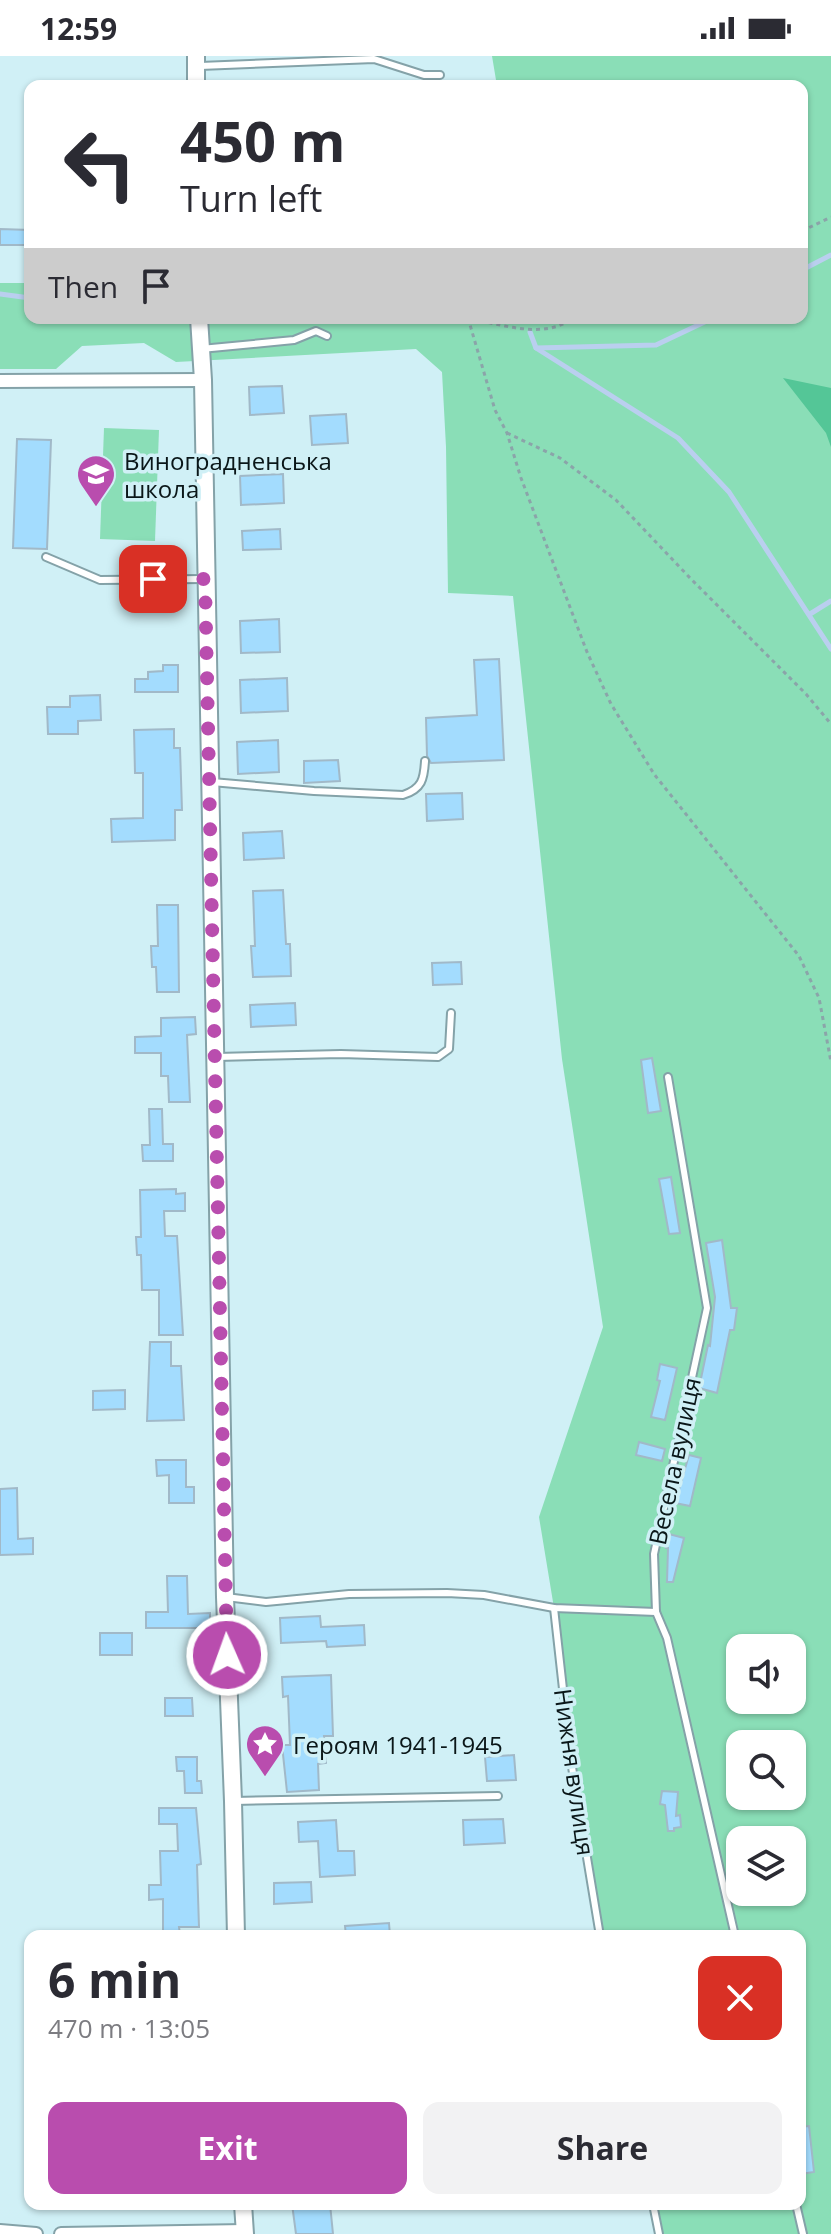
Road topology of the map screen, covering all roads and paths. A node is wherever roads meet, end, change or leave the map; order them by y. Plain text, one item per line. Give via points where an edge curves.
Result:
1 (196, 61) edge
2 (440, 75) dead end
3 (831, 217) edge
4 (808, 228) edge
5 (199, 324) edge
6 (469, 324) edge
7 (508, 324) edge
8 (565, 324) edge
9 (327, 336) dead end
10 (201, 349) junction
11 (203, 380) junction
12 (0, 381) edge
13 (507, 433) junction
14 (46, 557) dead end
15 (205, 579) junction
16 (831, 724) edge
17 (425, 761) dead end
18 (210, 782) junction
19 (451, 1013) dead end
20 (215, 1057) junction
21 (831, 1062) edge
22 (668, 1077) dead end
23 (225, 1597) junction
24 (554, 1608) junction
25 (656, 1612) junction
26 (498, 1796) dead end
27 (233, 1801) junction
28 (236, 1930) edge
29 (599, 1930) edge
30 (734, 1930) edge
31 (243, 2210) edge
32 (654, 2210) edge
33 (797, 2210) edge
34 (0, 2231) edge
35 (245, 2233) edge
36 (36, 2234) edge
37 (61, 2234) edge
38 (659, 2234) edge
39 (803, 2234) edge

1 - 2 lane via 374,59
3 - 4 path
5 - 10 street
6 - 13 path
7 - 8 path via 548,330
9 - 10 lane via 316,331 294,340
10 - 11 street
11 - 12 street
11 - 15 street
13 - 16 path via 560,458 616,500
13 - 21 path via 611,704 654,774 799,956 819,998
14 - 15 lane via 100,580
15 - 18 street
17 - 18 lane via 420,785 403,795
18 - 20 street
19 - 20 lane via 452,1039 438,1057
20 - 23 street
22 - 25 lane, Весела вулиця via 707,1308 654,1554
23 - 24 lane via 266,1602 447,1593
23 - 27 street
24 - 25 lane
24 - 29 lane, Нижня вулиця via 571,1761
25 - 30 lane, Весела вулиця via 667,1638
26 - 27 lane
27 - 28 street
31 - 35 street
32 - 38 lane
33 - 39 lane
34 - 36 street
35 - 37 street

